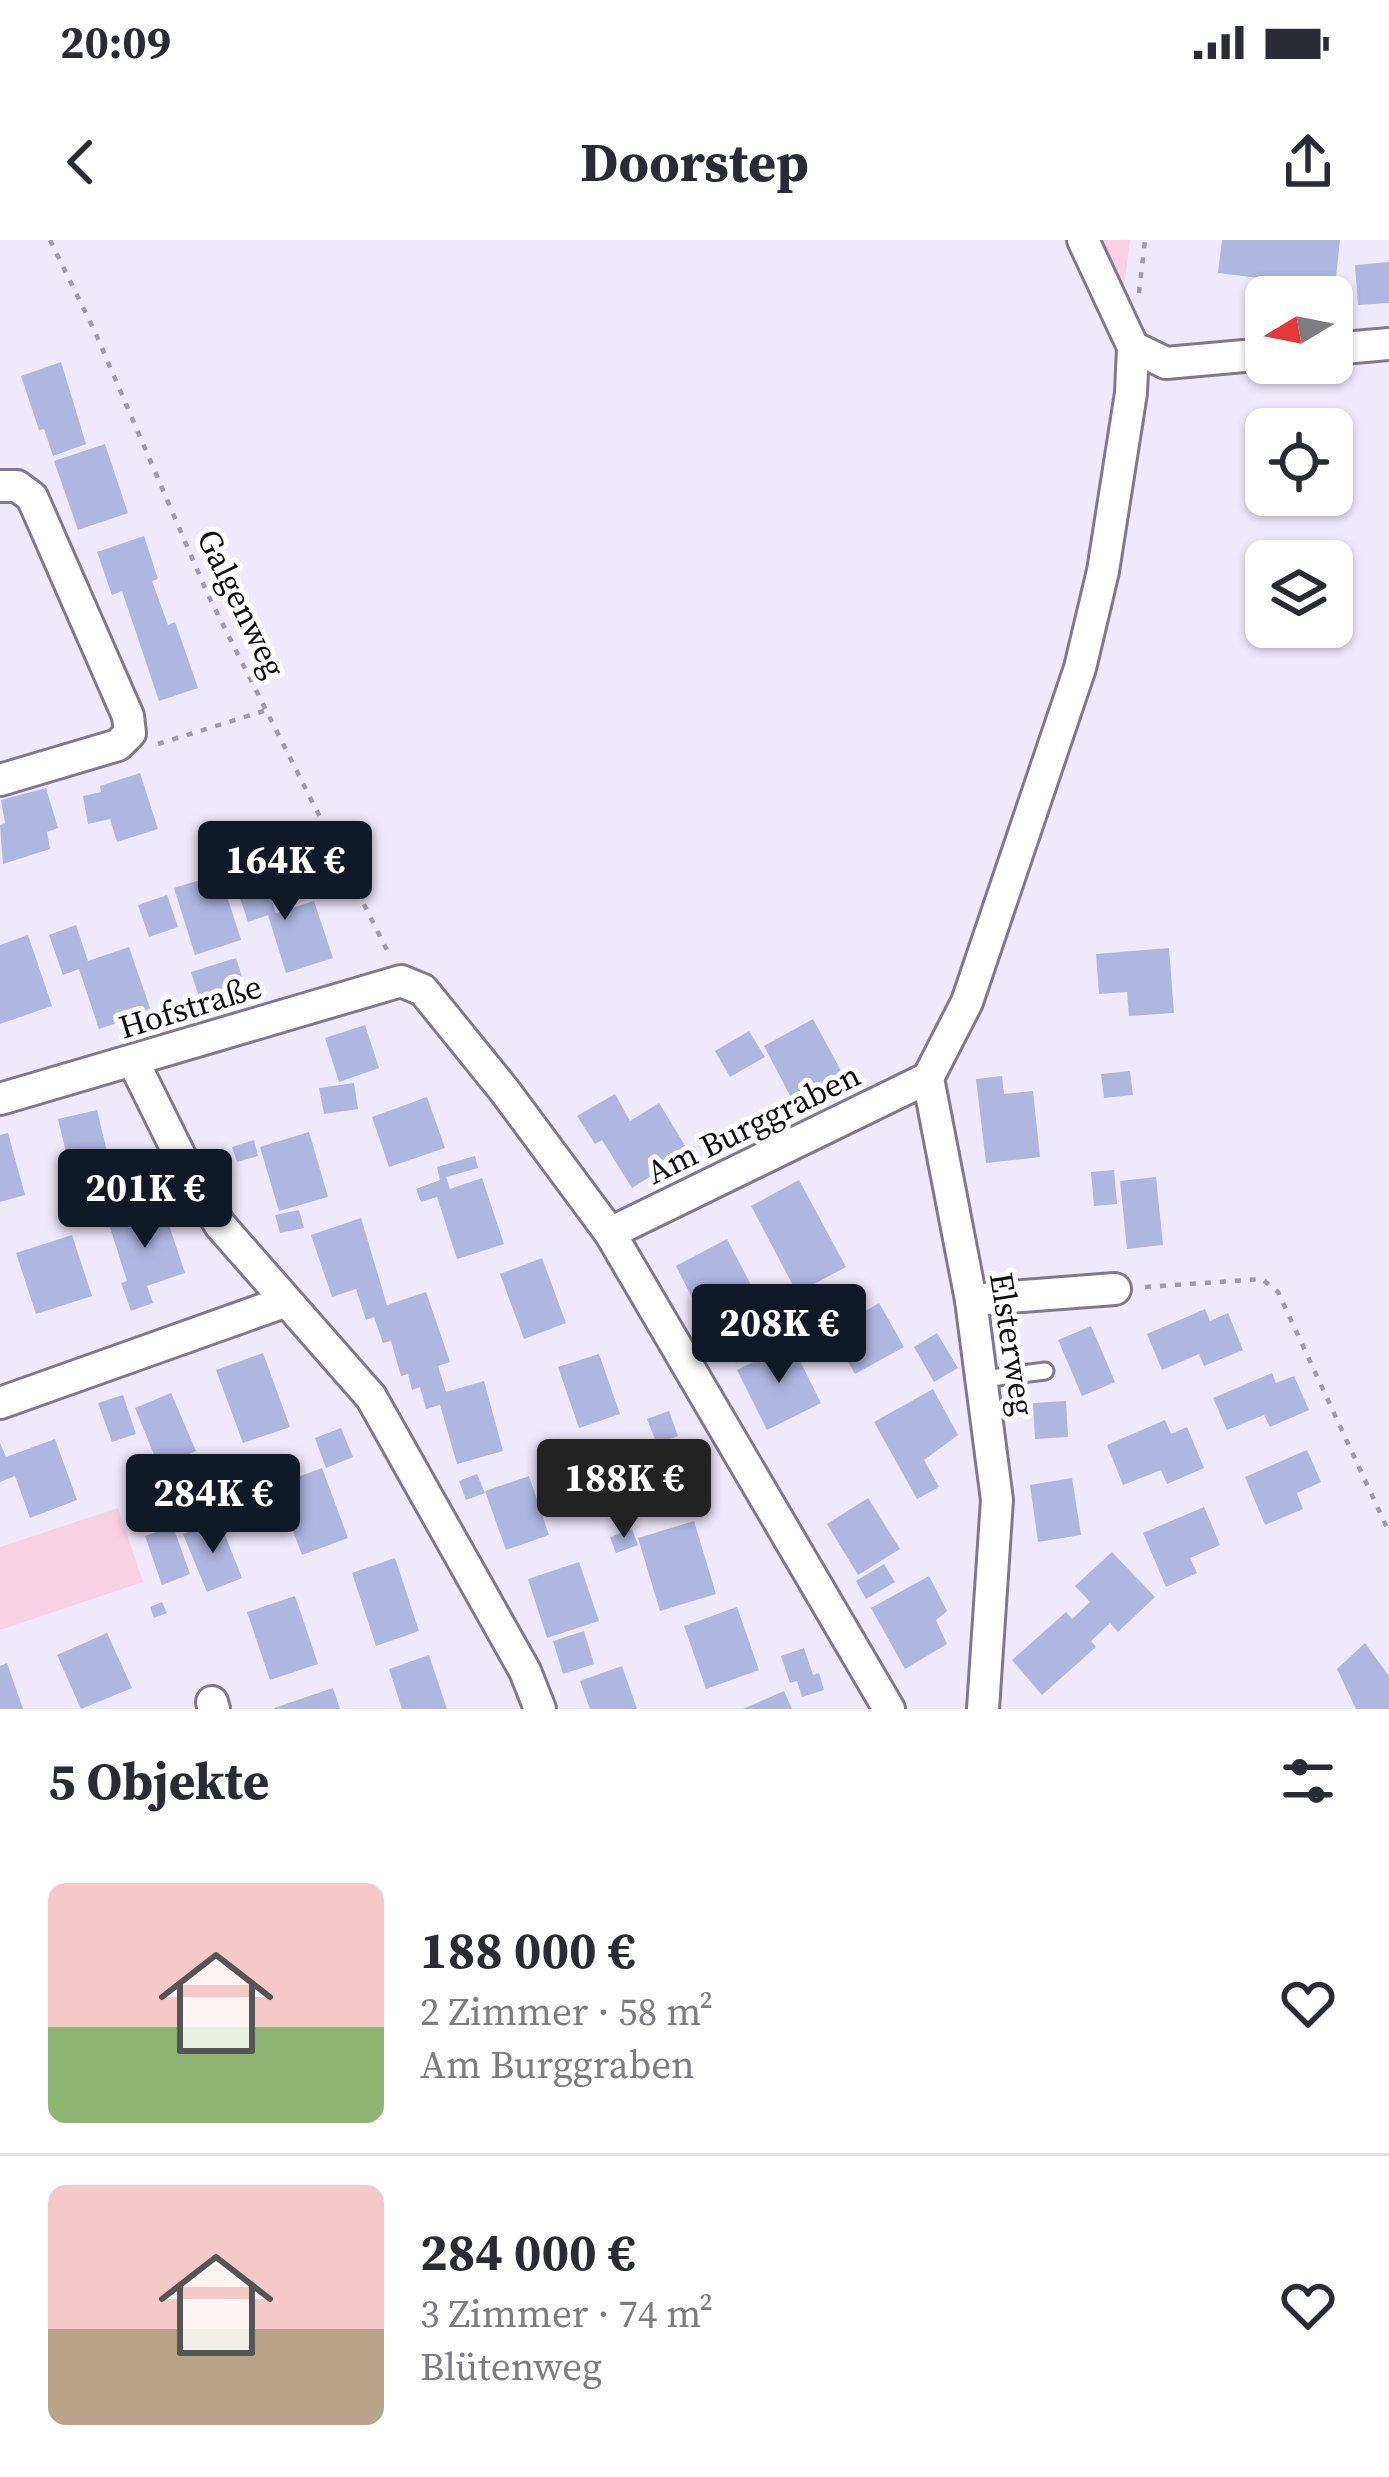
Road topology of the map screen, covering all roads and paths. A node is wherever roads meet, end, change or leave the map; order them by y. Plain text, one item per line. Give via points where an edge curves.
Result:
1 (50, 240) edge
2 (1083, 240) edge
3 (1389, 344) edge
4 (1133, 346) junction
5 (1353, 347) edge
6 (1245, 356) edge
7 (0, 486) edge
8 (267, 710) junction
9 (130, 733) junction
10 (0, 780) edge
11 (401, 981) junction
12 (133, 1061) junction
13 (928, 1078) junction
14 (0, 1099) edge
15 (610, 1233) junction
16 (1115, 1289) joint
17 (971, 1300) junction
18 (284, 1301) junction
19 (1046, 1371) dead end
20 (983, 1379) junction
21 (0, 1403) edge
22 (1389, 1532) edge
23 (540, 1709) edge
24 (889, 1709) edge
25 (983, 1709) edge

1 - 8 path, Galgenweg
2 - 4 street
3 - 5 street
4 - 6 street via 1166,363
4 - 13 street via 1103,571 1080,668 967,1002
7 - 9 street via 32,497
8 - 9 path via 158,744
8 - 11 path, Galgenweg
9 - 10 street via 118,745
11 - 12 street, Hofstraße
11 - 15 street via 422,990 505,1090
12 - 14 street, Hofstraße
12 - 18 street via 220,1225
13 - 15 street, Am Burggraben
13 - 17 street, Elsterweg
15 - 24 street
16 - 17 street
16 - 22 path via 1262,1279 1278,1292
17 - 20 street, Elsterweg
18 - 21 street
18 - 23 street via 371,1396
19 - 20 lane
20 - 25 street, Elsterweg via 998,1500

